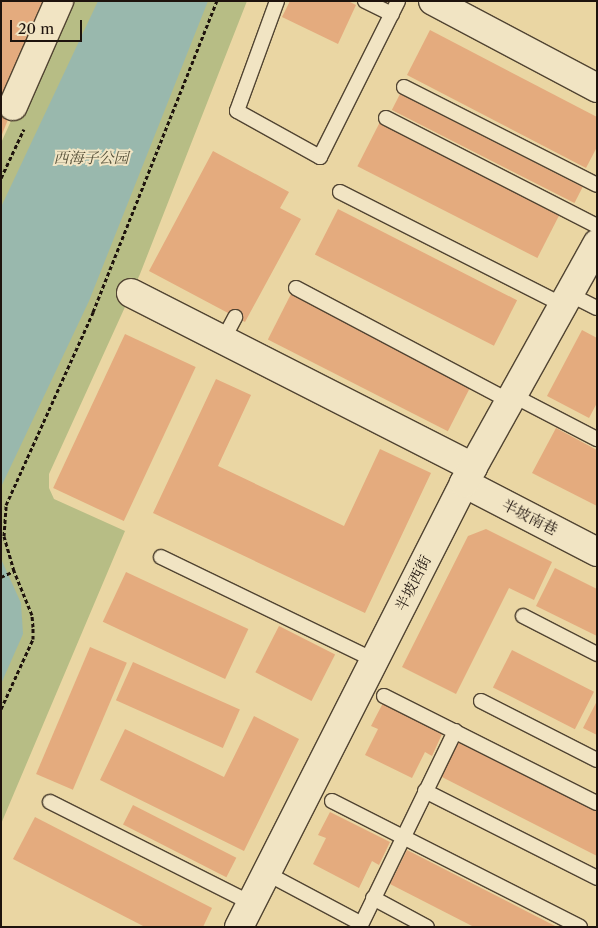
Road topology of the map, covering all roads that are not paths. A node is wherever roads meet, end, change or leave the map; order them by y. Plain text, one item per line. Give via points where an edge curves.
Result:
1 (59, 1) edge
2 (277, 1) edge
3 (365, 1) edge
4 (398, 1) edge
5 (433, 1) edge
6 (392, 14) junction
7 (404, 88) dead end
8 (597, 88) edge
9 (13, 106) dead end
10 (386, 118) dead end
11 (597, 185) edge
12 (340, 192) dead end
13 (597, 226) edge
14 (597, 244) edge
15 (296, 288) dead end
16 (131, 294) dead end
17 (566, 299) junction
18 (597, 308) edge
19 (510, 398) junction
20 (597, 439) edge
21 (469, 475) junction
22 (597, 552) edge
23 (161, 557) dead end
24 (523, 616) dead end
25 (597, 654) edge
26 (374, 660) junction
27 (384, 696) dead end
28 (482, 702) dead end
29 (455, 732) junction
30 (597, 760) edge
31 (426, 791) junction
32 (50, 802) dead end
33 (332, 802) dead end
34 (597, 803) edge
35 (403, 837) junction
36 (266, 873) junction
37 (597, 878) edge
38 (373, 898) junction
39 (245, 915) edge
40 (360, 925) edge
41 (427, 927) edge
42 (580, 927) edge

1 - 9 street
2 - 6 lane via 236,111 320,157
3 - 6 lane
4 - 6 lane
5 - 8 street
7 - 11 lane
10 - 13 lane
12 - 17 lane
14 - 17 street, 半坡西街
15 - 19 lane
16 - 21 street, 半坡南巷 via 229,328
17 - 18 lane
17 - 19 street, 半坡西街
19 - 20 lane
19 - 21 street, 半坡西街
21 - 22 street, 半坡南巷
21 - 26 street, 半坡西街
23 - 26 lane
24 - 25 lane
26 - 36 street, 半坡西街
27 - 29 lane
28 - 30 lane
29 - 31 lane
29 - 34 lane
31 - 35 lane
31 - 37 lane
32 - 39 lane
33 - 35 lane
35 - 38 lane
35 - 42 lane
36 - 39 street, 半坡西街
36 - 40 lane
38 - 40 lane
38 - 41 lane

